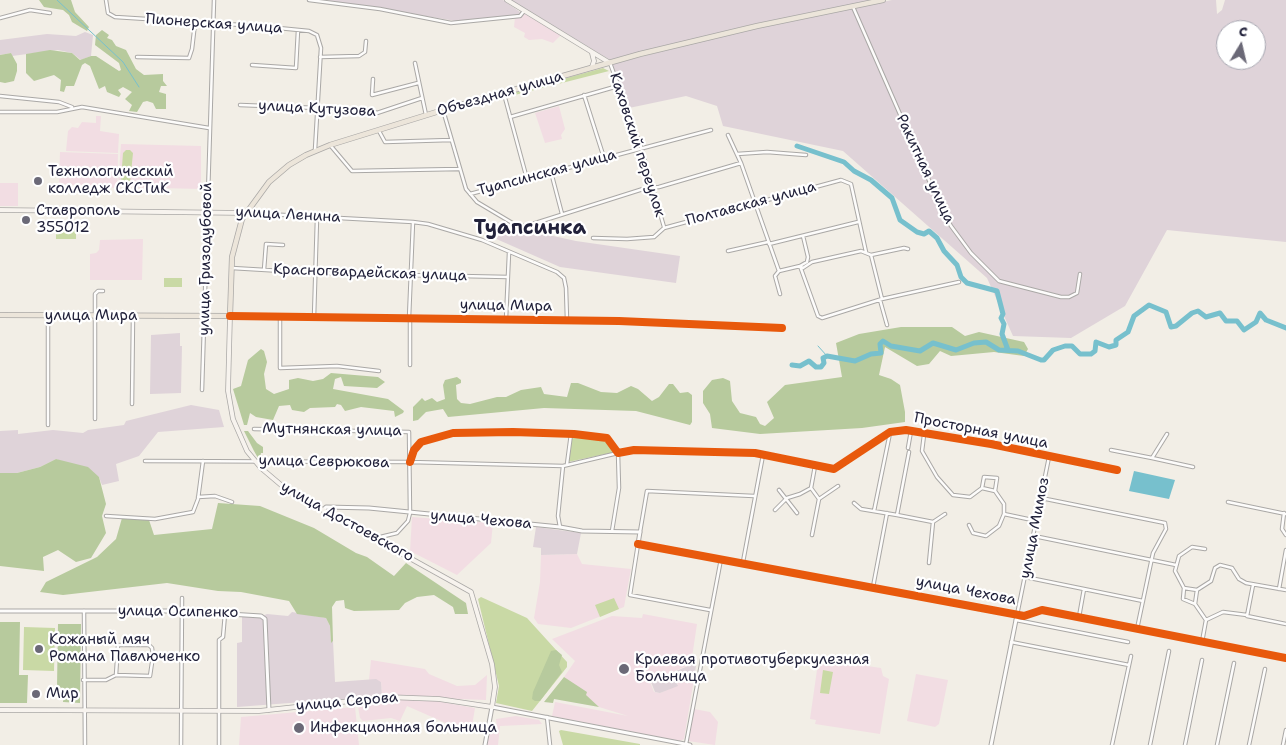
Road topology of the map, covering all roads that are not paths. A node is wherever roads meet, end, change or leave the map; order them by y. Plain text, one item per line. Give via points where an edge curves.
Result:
1 (106, 0) edge
2 (214, 0) edge
3 (309, 0) edge
4 (507, 0) edge
5 (883, 0) edge
6 (853, 7) junction
7 (524, 11) junction
8 (50, 13) dead end
9 (110, 15) junction
10 (0, 18) edge
11 (108, 19) dead end
12 (195, 22) junction
13 (213, 24) junction
14 (298, 30) junction
15 (366, 41) dead end
16 (591, 52) junction
17 (137, 58) dead end
18 (320, 58) junction
19 (415, 63) dead end
20 (610, 63) junction
21 (252, 65) dead end
22 (592, 67) junction
23 (373, 79) dead end
24 (418, 83) junction
25 (618, 86) junction
26 (503, 92) junction
27 (584, 95) junction
28 (0, 96) edge
29 (422, 98) junction
30 (64, 104) junction
31 (240, 105) dead end
32 (73, 108) junction
33 (317, 108) junction
34 (63, 110) junction
35 (443, 110) junction
36 (0, 112) edge
37 (426, 115) junction
38 (510, 116) junction
39 (209, 128) junction
40 (378, 129) junction
41 (711, 130) dead end
42 (728, 135) dead end
43 (451, 140) junction
44 (330, 145) junction
45 (641, 147) junction
46 (315, 151) junction
47 (737, 154) junction
48 (806, 155) dead end
49 (604, 158) junction
50 (741, 163) junction
51 (459, 169) junction
52 (551, 172) junction
53 (527, 179) junction
54 (652, 188) junction
55 (470, 194) junction
56 (754, 203) junction
57 (0, 210) edge
58 (206, 212) junction
59 (246, 213) junction
60 (562, 214) junction
61 (317, 218) junction
62 (413, 222) junction
63 (858, 222) junction
64 (664, 228) junction
65 (802, 236) junction
66 (594, 238) dead end
67 (768, 243) junction
68 (283, 245) dead end
69 (908, 249) dead end
70 (728, 252) dead end
71 (866, 252) junction
72 (509, 253) junction
73 (871, 255) junction
74 (809, 263) junction
75 (800, 266) junction
76 (232, 268) junction
77 (264, 270) junction
78 (779, 271) junction
79 (316, 273) junction
80 (1080, 274) dead end
81 (412, 276) junction
82 (508, 277) junction
83 (958, 282) dead end
84 (104, 291) dead end
85 (780, 294) dead end
86 (881, 300) junction
87 (0, 315) edge
88 (48, 315) junction
89 (96, 315) junction
90 (133, 316) junction
91 (230, 316) junction
92 (204, 317) junction
93 (280, 317) junction
94 (314, 318) junction
95 (410, 318) junction
96 (506, 319) junction
97 (567, 320) junction
98 (887, 325) dead end
99 (782, 328) dead end
100 (410, 365) dead end
101 (379, 371) dead end
102 (202, 390) dead end
103 (132, 404) dead end
104 (95, 420) dead end
105 (48, 425) dead end
106 (254, 429) dead end
107 (911, 431) junction
108 (890, 432) junction
109 (571, 434) junction
110 (924, 434) junction
111 (1167, 434) dead end
112 (908, 448) dead end
113 (1111, 450) dead end
114 (909, 452) dead end
115 (618, 453) junction
116 (763, 455) junction
117 (1049, 457) junction
118 (1152, 458) junction
119 (145, 461) dead end
120 (203, 461) junction
121 (255, 461) junction
122 (410, 462) junction
123 (565, 465) junction
124 (815, 466) junction
125 (1193, 467) dead end
126 (1117, 470) dead end
127 (838, 486) dead end
128 (811, 488) junction
129 (982, 488) junction
130 (779, 490) dead end
131 (995, 491) junction
132 (754, 496) junction
133 (198, 497) junction
134 (1041, 498) junction
135 (785, 499) junction
136 (819, 499) junction
137 (232, 502) dead end
138 (1228, 502) dead end
139 (854, 503) dead end
140 (323, 510) junction
141 (775, 510) dead end
142 (874, 511) junction
143 (410, 513) junction
144 (797, 513) dead end
145 (887, 513) junction
146 (945, 514) dead end
147 (1004, 514) junction
148 (1285, 514) edge
149 (897, 515) junction
150 (106, 516) dead end
151 (1037, 521) junction
152 (933, 522) junction
153 (969, 526) dead end
154 (560, 527) junction
155 (612, 531) junction
156 (640, 532) junction
157 (1286, 535) edge
158 (812, 536) dead end
159 (1034, 536) junction
160 (375, 538) junction
161 (638, 544) junction
162 (1205, 549) dead end
163 (1286, 550) edge
164 (721, 559) junction
165 (1151, 560) junction
166 (743, 562) junction
167 (929, 563) dead end
168 (1176, 565) junction
169 (1025, 577) junction
170 (1253, 584) junction
171 (873, 587) junction
172 (1184, 588) junction
173 (1084, 589) junction
174 (1279, 589) junction
175 (1197, 590) junction
176 (1286, 590) edge
177 (182, 598) dead end
178 (1143, 601) junction
179 (1195, 604) junction
180 (0, 610) edge
181 (711, 610) junction
182 (84, 611) junction
183 (182, 612) junction
184 (225, 612) junction
185 (1017, 615) junction
186 (1247, 616) junction
187 (1078, 618) junction
188 (1016, 620) junction
189 (1206, 620) junction
190 (1286, 624) edge
191 (1137, 629) junction
192 (1011, 642) junction
193 (1128, 642) dead end
194 (1202, 642) junction
195 (1169, 651) dead end
196 (153, 656) junction
197 (181, 656) junction
198 (1131, 656) dead end
199 (1286, 658) edge
200 (1202, 660) dead end
201 (1234, 663) dead end
202 (1129, 665) junction
203 (1265, 669) dead end
204 (116, 676) junction
205 (83, 680) junction
206 (492, 708) junction
207 (0, 710) edge
208 (269, 710) junction
209 (84, 711) junction
210 (180, 711) junction
211 (219, 711) junction
212 (547, 717) junction
213 (1286, 730) edge
214 (85, 745) edge
215 (180, 745) edge
216 (219, 745) edge
217 (485, 745) edge
218 (550, 745) edge
219 (688, 745) edge
220 (991, 745) edge
221 (1112, 745) edge
222 (1150, 745) edge
223 (1185, 745) edge
224 (1217, 745) edge
225 (1249, 745) edge
226 (1283, 745) edge

1 - 9 street
2 - 13 street, улица Гризодубовой
3 - 7 street via 459,23 520,16
4 - 7 main road
5 - 6 main road, Объездная улица
6 - 20 main road, Объездная улица via 757,26
6 - 80 street, Ракитная улица via 942,210 971,253 999,281 1061,297 1077,293
7 - 16 main road
8 - 10 street via 30,10
9 - 11 street
9 - 12 street, Пионерская улица
12 - 13 street, Пионерская улица
12 - 17 street via 189,58
13 - 14 street, Пионерская улица
13 - 39 street, улица Гризодубовой
14 - 18 street, Пионерская улица via 317,35
14 - 21 street via 296,68
15 - 18 street via 365,52 355,57
16 - 20 main road
16 - 22 main road
18 - 33 street
19 - 24 street
20 - 22 main road, Объездная улица
20 - 25 street, Каховский переулок
22 - 26 main road, Объездная улица
23 - 24 street via 372,95
24 - 29 street
25 - 27 street
25 - 45 street, Каховский переулок
26 - 35 main road, Объездная улица
26 - 38 street
27 - 38 street
27 - 49 street
28 - 30 street
29 - 33 street, улица Кутузова via 377,113
29 - 37 street
30 - 32 street
30 - 34 street
31 - 33 street, улица Кутузова
32 - 34 street
32 - 39 street via 99,109
33 - 46 street
34 - 36 street
35 - 37 main road, Объездная улица
35 - 43 street
37 - 40 main road, Объездная улица
38 - 53 street
39 - 58 street, улица Гризодубовой
40 - 43 street via 385,142
40 - 44 main road, Объездная улица
41 - 45 street, Туапсинская улица
42 - 47 street
43 - 51 street
44 - 46 main road, Объездная улица
44 - 51 street via 352,171
45 - 49 street, Туапсинская улица
45 - 54 street, Каховский переулок
46 - 59 main road, Объездная улица via 276,176 261,190
47 - 48 street
47 - 50 street
49 - 52 street, Туапсинская улица
50 - 54 street
50 - 56 street
51 - 55 street
52 - 53 street, Туапсинская улица
52 - 60 street
53 - 55 street, Туапсинская улица
54 - 60 street
54 - 64 street, Каховский переулок
55 - 60 street via 477,202 514,224 526,226
56 - 63 street, Полтавская улица via 841,180 851,184
56 - 64 street, Полтавская улица
56 - 67 street
57 - 58 main road, улица Ленина
58 - 59 main road, улица Ленина
58 - 92 street, улица Гризодубовой
59 - 61 street, улица Ленина
59 - 76 main road, Объездная улица via 236,236
61 - 62 street, улица Ленина
61 - 79 street
62 - 72 street, улица Ленина via 482,240
62 - 81 street
63 - 65 street
63 - 71 street
64 - 66 street, Полтавская улица via 654,237
65 - 67 street
65 - 74 street
67 - 70 street
67 - 78 street
68 - 77 street via 266,244
69 - 73 street
71 - 73 street
71 - 74 street
72 - 82 street
72 - 97 street, улица Ленина via 557,272 564,278
73 - 86 street
74 - 75 street
75 - 78 street
75 - 86 street via 818,316 822,318
76 - 77 street, Красногвардейская улица
76 - 91 main road, Объездная улица
77 - 79 street, Красногвардейская улица
78 - 85 street via 775,276
79 - 81 street, Красногвардейская улица
79 - 94 street
81 - 82 street, Красногвардейская улица
81 - 95 street
82 - 96 street
83 - 86 street
84 - 89 street via 96,292
86 - 98 street
87 - 88 main road, улица Мира
88 - 89 main road, улица Мира
88 - 105 street
89 - 90 main road, улица Мира
89 - 104 street
90 - 92 main road, улица Мира
90 - 103 street
91 - 92 main road, улица Мира
91 - 93 street, улица Мира
91 - 121 main road, улица Достоевского via 228,391 237,429
92 - 102 street, улица Гризодубовой
93 - 94 street, улица Мира
93 - 101 street via 279,366 282,368 337,366
94 - 95 street, улица Мира
95 - 96 street, улица Мира
95 - 100 street
96 - 97 street, улица Мира
97 - 99 street, улица Мира
106 - 122 street, Мутнянская улица via 410,432
107 - 108 street, Просторная улица
107 - 110 street, Просторная улица
107 - 112 street
108 - 124 street via 834,469
108 - 142 street
109 - 115 street, Мутнянская улица via 608,438
109 - 122 street, Мутнянская улица via 453,432 421,442
109 - 123 street
110 - 117 street, Просторная улица
110 - 129 street via 922,451 937,477 953,495 970,497
111 - 118 street
113 - 118 street
114 - 149 street
115 - 116 street via 634,450
115 - 123 street, улица Севрюкова
115 - 155 street via 618,488
116 - 124 street
116 - 132 street
117 - 126 street, Просторная улица
117 - 134 street, улица Мимоз
118 - 125 street
119 - 120 street, улица Севрюкова
120 - 121 street, улица Севрюкова
120 - 133 street
121 - 122 street, улица Севрюкова
121 - 140 main road, улица Достоевского via 287,490
122 - 123 street, улица Севрюкова
122 - 143 street
123 - 154 street via 558,516
124 - 128 street
127 - 136 street
128 - 135 street
128 - 136 street
129 - 131 street
129 - 131 street via 984,477 991,476 997,478
130 - 135 street
131 - 147 street via 1004,504
132 - 156 street via 650,491 645,494
132 - 166 street
133 - 137 street via 215,496
133 - 150 street via 193,512 155,519
134 - 151 street, улица Мимоз
134 - 165 street via 1163,522 1167,525 1165,532
135 - 141 street
135 - 144 street
136 - 158 street
138 - 148 street
139 - 142 street via 861,509
140 - 143 street, улица Чехова via 326,507 368,508
140 - 160 main road, улица Достоевского
142 - 145 street
143 - 154 street, улица Чехова
143 - 160 street via 408,521 397,533
145 - 149 street
145 - 171 street
146 - 152 street
147 - 151 street
147 - 153 street via 999,526 986,536 973,533
148 - 157 street via 1282,529
149 - 152 street
151 - 159 street, улица Мимоз
152 - 167 street
154 - 155 street, улица Чехова
155 - 156 street, улица Чехова
156 - 161 street
159 - 165 street
159 - 169 street, улица Мимоз
160 - 206 main road, улица Достоевского via 471,592 492,664 495,687
161 - 164 street, улица Чехова
161 - 181 street via 631,596
162 - 168 street via 1190,548 1179,556
163 - 174 street
164 - 166 street, улица Чехова
164 - 181 street
165 - 168 street
165 - 178 street
166 - 171 street, улица Чехова
168 - 172 street via 1175,574
169 - 173 street
169 - 185 street, улица Мимоз
170 - 174 street
170 - 175 street via 1238,579 1232,568 1220,565 1215,568 1211,581
170 - 186 street
171 - 185 street, улица Чехова
172 - 175 street
172 - 179 street via 1183,599
173 - 178 street
173 - 187 street
174 - 176 street
175 - 179 street
177 - 183 street
178 - 191 street
179 - 189 street
180 - 182 street, улица Осипенко
181 - 219 street
182 - 183 street, улица Осипенко
182 - 205 street
183 - 184 street, улица Осипенко
183 - 197 street
184 - 208 street, улица Осипенко via 265,619
184 - 211 street via 223,637 219,640
185 - 187 street, улица Чехова via 1027,616 1042,610
185 - 188 street, улица Мимоз
186 - 189 street via 1223,612
186 - 190 street
187 - 191 street, улица Чехова
188 - 192 street, улица Мимоз
188 - 193 street
189 - 194 street
191 - 194 street, улица Чехова
192 - 202 street
192 - 220 street, улица Мимоз
194 - 199 street, улица Чехова
195 - 222 street
196 - 197 street
196 - 204 street via 150,676
196 - 204 street via 149,645 118,645
197 - 210 street
198 - 202 street
200 - 223 street
201 - 224 street
202 - 221 street
203 - 225 street
204 - 205 street via 106,680
205 - 209 street
206 - 208 main road, улица Серова via 387,697
206 - 212 street, улица Серова
206 - 217 street
207 - 209 main road, улица Серова
208 - 211 main road, улица Серова
209 - 210 main road, улица Серова
209 - 214 street
210 - 211 main road, улица Серова
210 - 215 street
211 - 216 street
212 - 218 street
212 - 219 street, улица Серова
213 - 226 street

